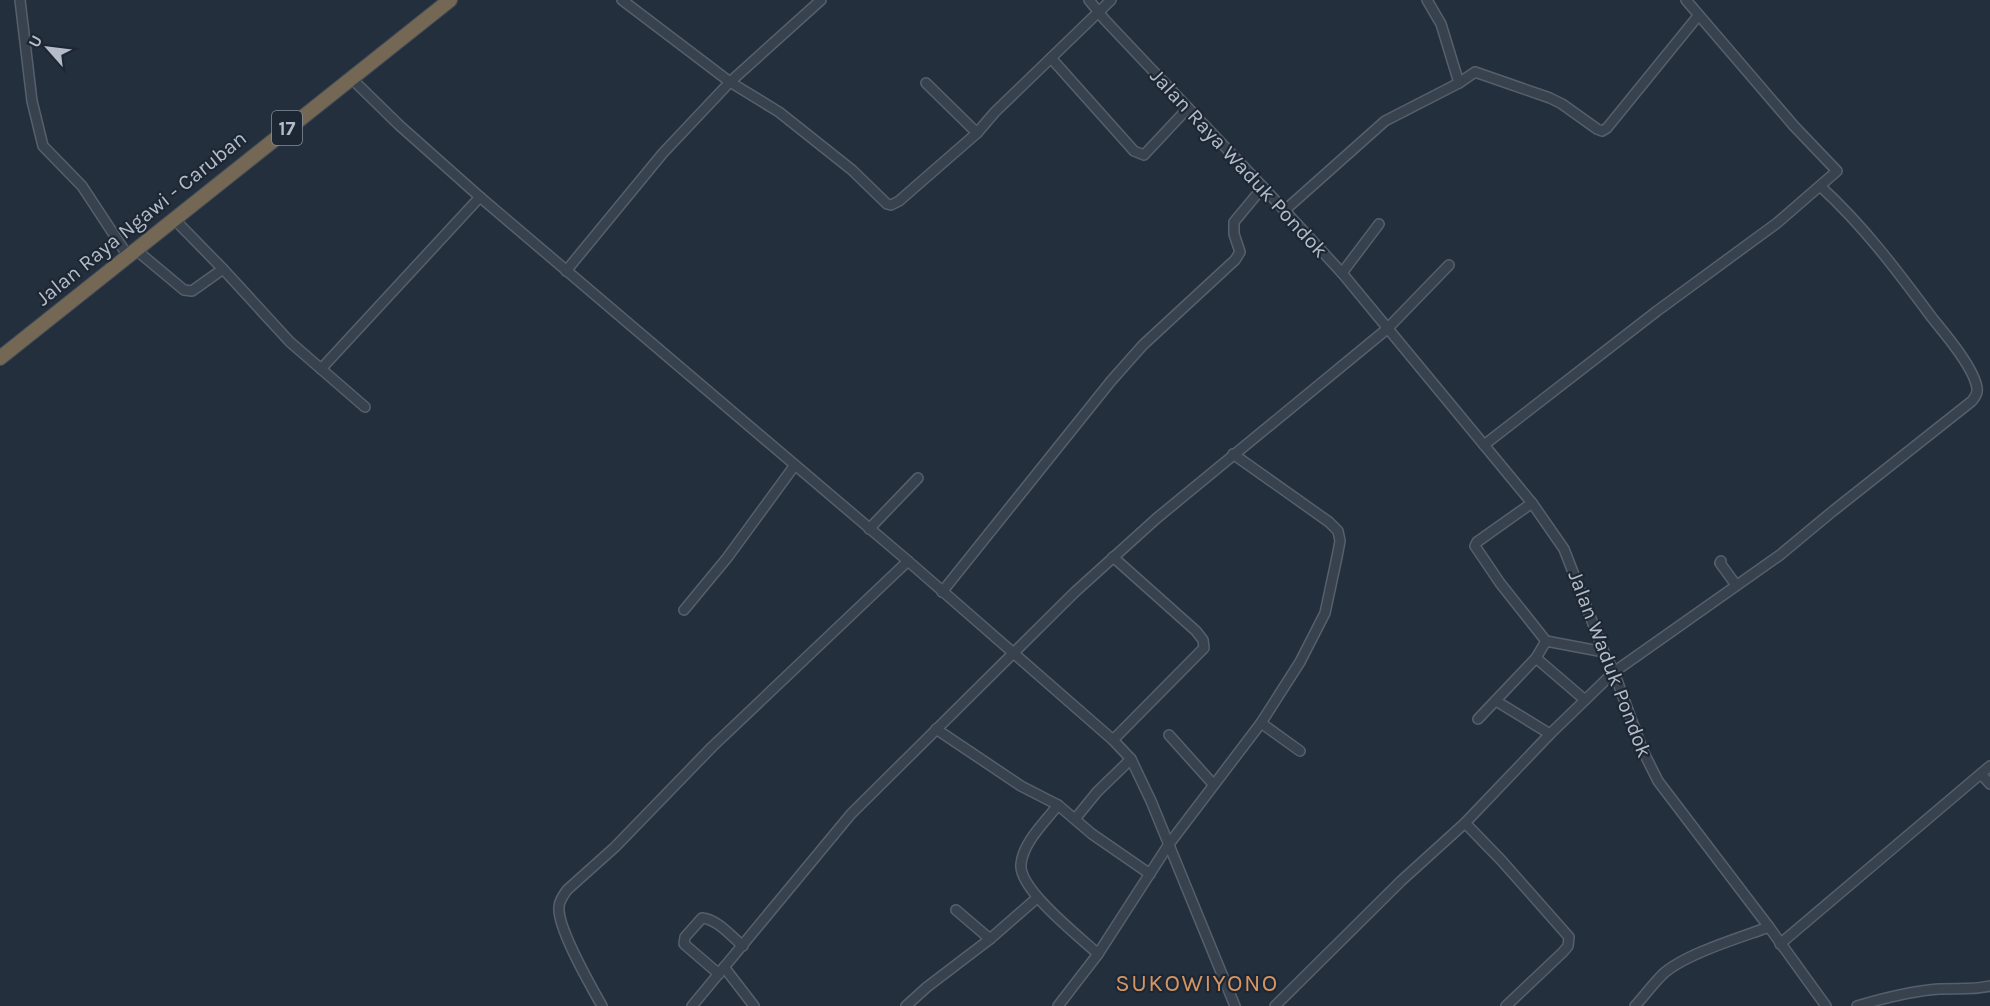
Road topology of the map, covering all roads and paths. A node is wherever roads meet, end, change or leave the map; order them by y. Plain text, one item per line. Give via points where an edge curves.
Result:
1 (20, 0) edge
2 (450, 0) edge
3 (622, 0) edge
4 (821, 0) edge
5 (1089, 0) edge
6 (1111, 0) edge
7 (1427, 0) edge
8 (1686, 0) edge
9 (1099, 13) junction
10 (1698, 16) junction
11 (1051, 58) junction
12 (351, 78) junction
13 (730, 82) junction
14 (926, 83) dead end
15 (1459, 83) junction
16 (1188, 108) junction
17 (977, 133) junction
18 (1820, 186) junction
19 (1263, 187) junction
20 (480, 197) junction
21 (1285, 210) junction
22 (174, 219) junction
23 (1379, 224) dead end
24 (127, 257) junction
25 (1449, 265) dead end
26 (223, 268) junction
27 (566, 271) junction
28 (1342, 273) junction
29 (1387, 329) junction
30 (0, 358) edge
31 (321, 369) junction
32 (365, 407) dead end
33 (1484, 445) junction
34 (1233, 454) junction
35 (795, 465) junction
36 (918, 478) dead end
37 (1532, 503) junction
38 (869, 530) junction
39 (1113, 557) junction
40 (908, 561) junction
41 (1721, 561) dead end
42 (1736, 585) junction
43 (942, 592) junction
44 (684, 610) dead end
45 (1546, 641) junction
46 (1604, 652) junction
47 (1014, 654) junction
48 (1536, 658) junction
49 (1614, 672) junction
50 (1585, 700) junction
51 (1496, 701) junction
52 (1478, 719) dead end
53 (1261, 723) junction
54 (936, 729) junction
55 (1550, 734) junction
56 (1169, 735) dead end
57 (1113, 740) junction
58 (1300, 750) dead end
59 (1131, 759) junction
60 (1990, 766) edge
61 (1981, 774) junction
62 (1213, 784) junction
63 (1990, 784) edge
64 (1058, 805) junction
65 (1075, 819) junction
66 (1466, 823) junction
67 (1169, 844) junction
68 (1150, 874) junction
69 (1037, 898) junction
70 (956, 910) dead end
71 (1769, 927) junction
72 (990, 939) junction
73 (1780, 944) junction
74 (743, 946) junction
75 (1098, 954) junction
76 (722, 971) junction
77 (1990, 986) edge
78 (603, 1006) edge
79 (692, 1006) edge
80 (754, 1006) edge
81 (906, 1006) edge
82 (1058, 1006) edge
83 (1235, 1006) edge
84 (1275, 1006) edge
85 (1506, 1006) edge
86 (1635, 1006) edge
87 (1826, 1006) edge
88 (1857, 1006) edge

1 - 24 street via 32,101 43,146 82,186
2 - 12 highway, Jalan Raya Ngawi - Caruban / 17
3 - 13 street
4 - 13 street
5 - 9 street, Jalan Raya Waduk Pondok
6 - 9 street
7 - 15 street via 1441,24
8 - 10 street
9 - 11 street
9 - 16 street, Jalan Raya Waduk Pondok
10 - 15 street via 1602,131 1550,98 1475,72
10 - 18 street via 1837,171
11 - 16 street via 1134,151 1144,155
11 - 17 street
12 - 20 street
12 - 22 highway, Jalan Raya Ngawi - Caruban / 17
13 - 17 street via 779,112 891,205
13 - 27 street via 663,153
14 - 17 street
15 - 21 street via 1385,121
16 - 19 street, Jalan Raya Waduk Pondok
18 - 33 street
18 - 42 street via 1873,240 1963,358 1977,394 1780,555
19 - 21 street, Jalan Raya Waduk Pondok
19 - 43 street via 1234,222 1240,252 1235,260 1143,345 1111,381
20 - 27 street
20 - 31 street
21 - 28 street, Jalan Raya Waduk Pondok
22 - 24 highway, Jalan Raya Ngawi - Caruban / 17
22 - 26 street
23 - 28 street
24 - 26 street via 189,291
24 - 30 highway, Jalan Raya Ngawi - Caruban / 17
25 - 29 street
26 - 31 street via 290,342
27 - 35 street
28 - 29 street, Jalan Raya Waduk Pondok
29 - 33 street, Jalan Waduk Pondok
29 - 34 street
31 - 32 street
33 - 37 street, Jalan Waduk Pondok
34 - 39 street
34 - 53 street via 1329,522 1338,531 1340,541 1325,613 1287,686
35 - 38 street
35 - 44 street
36 - 38 street
37 - 45 street via 1475,546
37 - 46 street, Jalan Waduk Pondok via 1564,549
38 - 40 street
39 - 47 street
39 - 57 street via 1196,631 1204,648
40 - 43 street
40 - 78 street via 712,747 562,897 559,913 567,935
41 - 42 street
42 - 49 street
43 - 47 street
45 - 46 street
45 - 48 street
46 - 49 street, Jalan Waduk Pondok
47 - 54 street
47 - 57 street
48 - 50 street
48 - 51 street
49 - 50 street
49 - 71 street, Jalan Waduk Pondok via 1658,781
50 - 55 street
51 - 52 street
51 - 55 street
53 - 58 street
53 - 62 street
54 - 64 street via 1021,786
54 - 74 street via 851,814
55 - 66 street
56 - 62 street
57 - 59 street
59 - 65 street
59 - 67 street
60 - 61 street
61 - 63 street
61 - 73 street
62 - 67 street
64 - 65 street
64 - 69 street via 1026,848 1020,865
65 - 68 street
66 - 84 street via 1401,881
66 - 85 street via 1569,937 1563,952
67 - 68 street
67 - 83 street
68 - 75 street
69 - 72 street
69 - 75 street
70 - 72 street
71 - 73 street, Jalan Waduk Pondok
71 - 86 street via 1674,967
72 - 81 street
73 - 87 street, Jalan Waduk Pondok
74 - 76 street
74 - 76 street via 705,917 692,928 684,944
75 - 82 street
76 - 79 street
76 - 80 street
77 - 88 street via 1912,992

